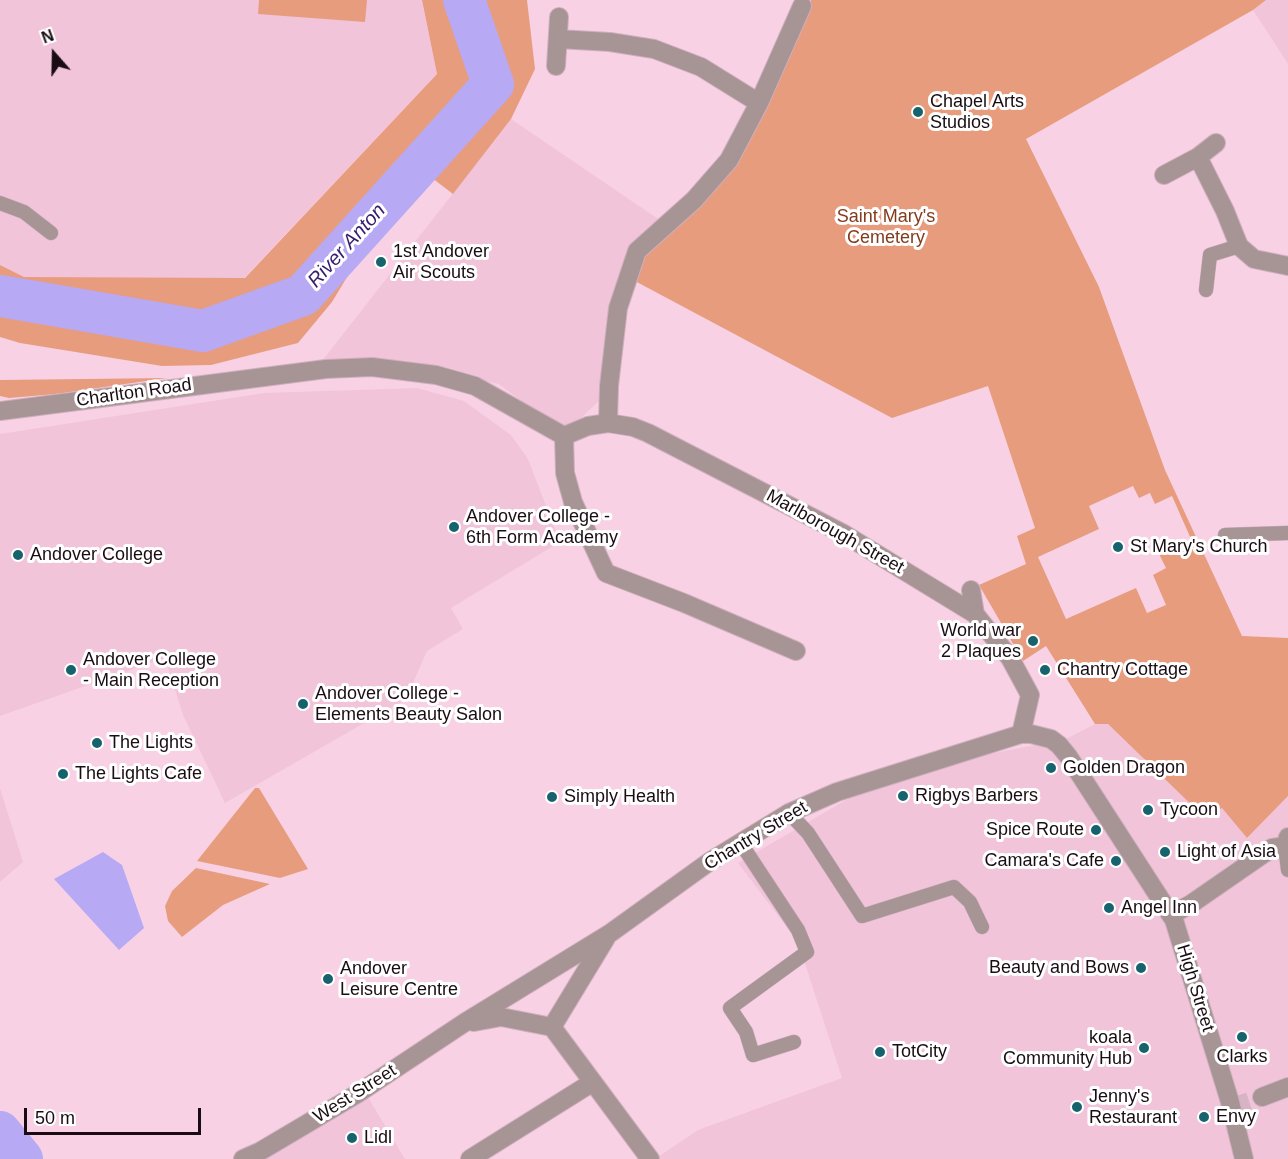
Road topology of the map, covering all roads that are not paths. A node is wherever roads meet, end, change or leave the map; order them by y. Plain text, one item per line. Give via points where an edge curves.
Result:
1 (802, 6) dead end
2 (559, 17) dead end
3 (558, 39) junction
4 (556, 66) dead end
5 (759, 103) junction
6 (1216, 143) dead end
7 (1198, 157) junction
8 (1164, 175) dead end
9 (0, 203) edge
10 (51, 233) dead end
11 (1239, 246) junction
12 (1288, 266) edge
13 (1206, 290) dead end
14 (0, 411) edge
15 (608, 423) junction
16 (564, 436) junction
17 (1288, 533) edge
18 (1225, 535) dead end
19 (971, 590) dead end
20 (975, 614) junction
21 (796, 651) dead end
22 (1021, 734) junction
23 (789, 813) junction
24 (1287, 841) edge
25 (740, 842) junction
26 (1288, 870) edge
27 (1171, 915) junction
28 (982, 927) dead end
29 (609, 934) junction
30 (527, 985) joint
31 (464, 1023) junction
32 (552, 1027) junction
33 (794, 1042) dead end
34 (593, 1082) junction
35 (1288, 1087) edge
36 (1262, 1098) tunnel mouth
37 (243, 1159) edge
38 (470, 1159) edge
39 (650, 1159) edge
40 (1244, 1159) edge

1 - 5 street
2 - 3 street
3 - 4 street
3 - 5 street via 654,49 701,67
5 - 15 street via 729,160 694,200 637,251 618,308
6 - 7 street
7 - 8 street
7 - 11 street
9 - 10 lane via 24,212
11 - 12 street via 1254,259
11 - 13 lane via 1210,255
14 - 16 street, Charlton Road via 361,367 436,375 475,386
15 - 16 street, Marlborough Street
15 - 20 street, Marlborough Street via 633,427 771,496 844,534
16 - 21 street via 570,493 606,573
17 - 18 lane
19 - 20 street
20 - 22 street, Marlborough Street via 1010,658 1030,695
22 - 23 street, Chantry Street via 837,792
22 - 27 street, High Street via 1042,736 1059,745
23 - 25 street, Chantry Street
23 - 28 lane via 808,833 862,916 954,887 970,902
24 - 26 lane
24 - 27 street
25 - 29 street, Chantry Street
25 - 33 lane via 798,930 807,952 730,1008 746,1032 753,1055
27 - 40 street, High Street
29 - 30 street, Chantry Street
29 - 32 street, Chantry Street
30 - 31 street, West Street
31 - 32 street, West Street via 501,1017
31 - 37 street, West Street via 357,1094
32 - 34 street
34 - 38 street
34 - 39 street
35 - 36 street

